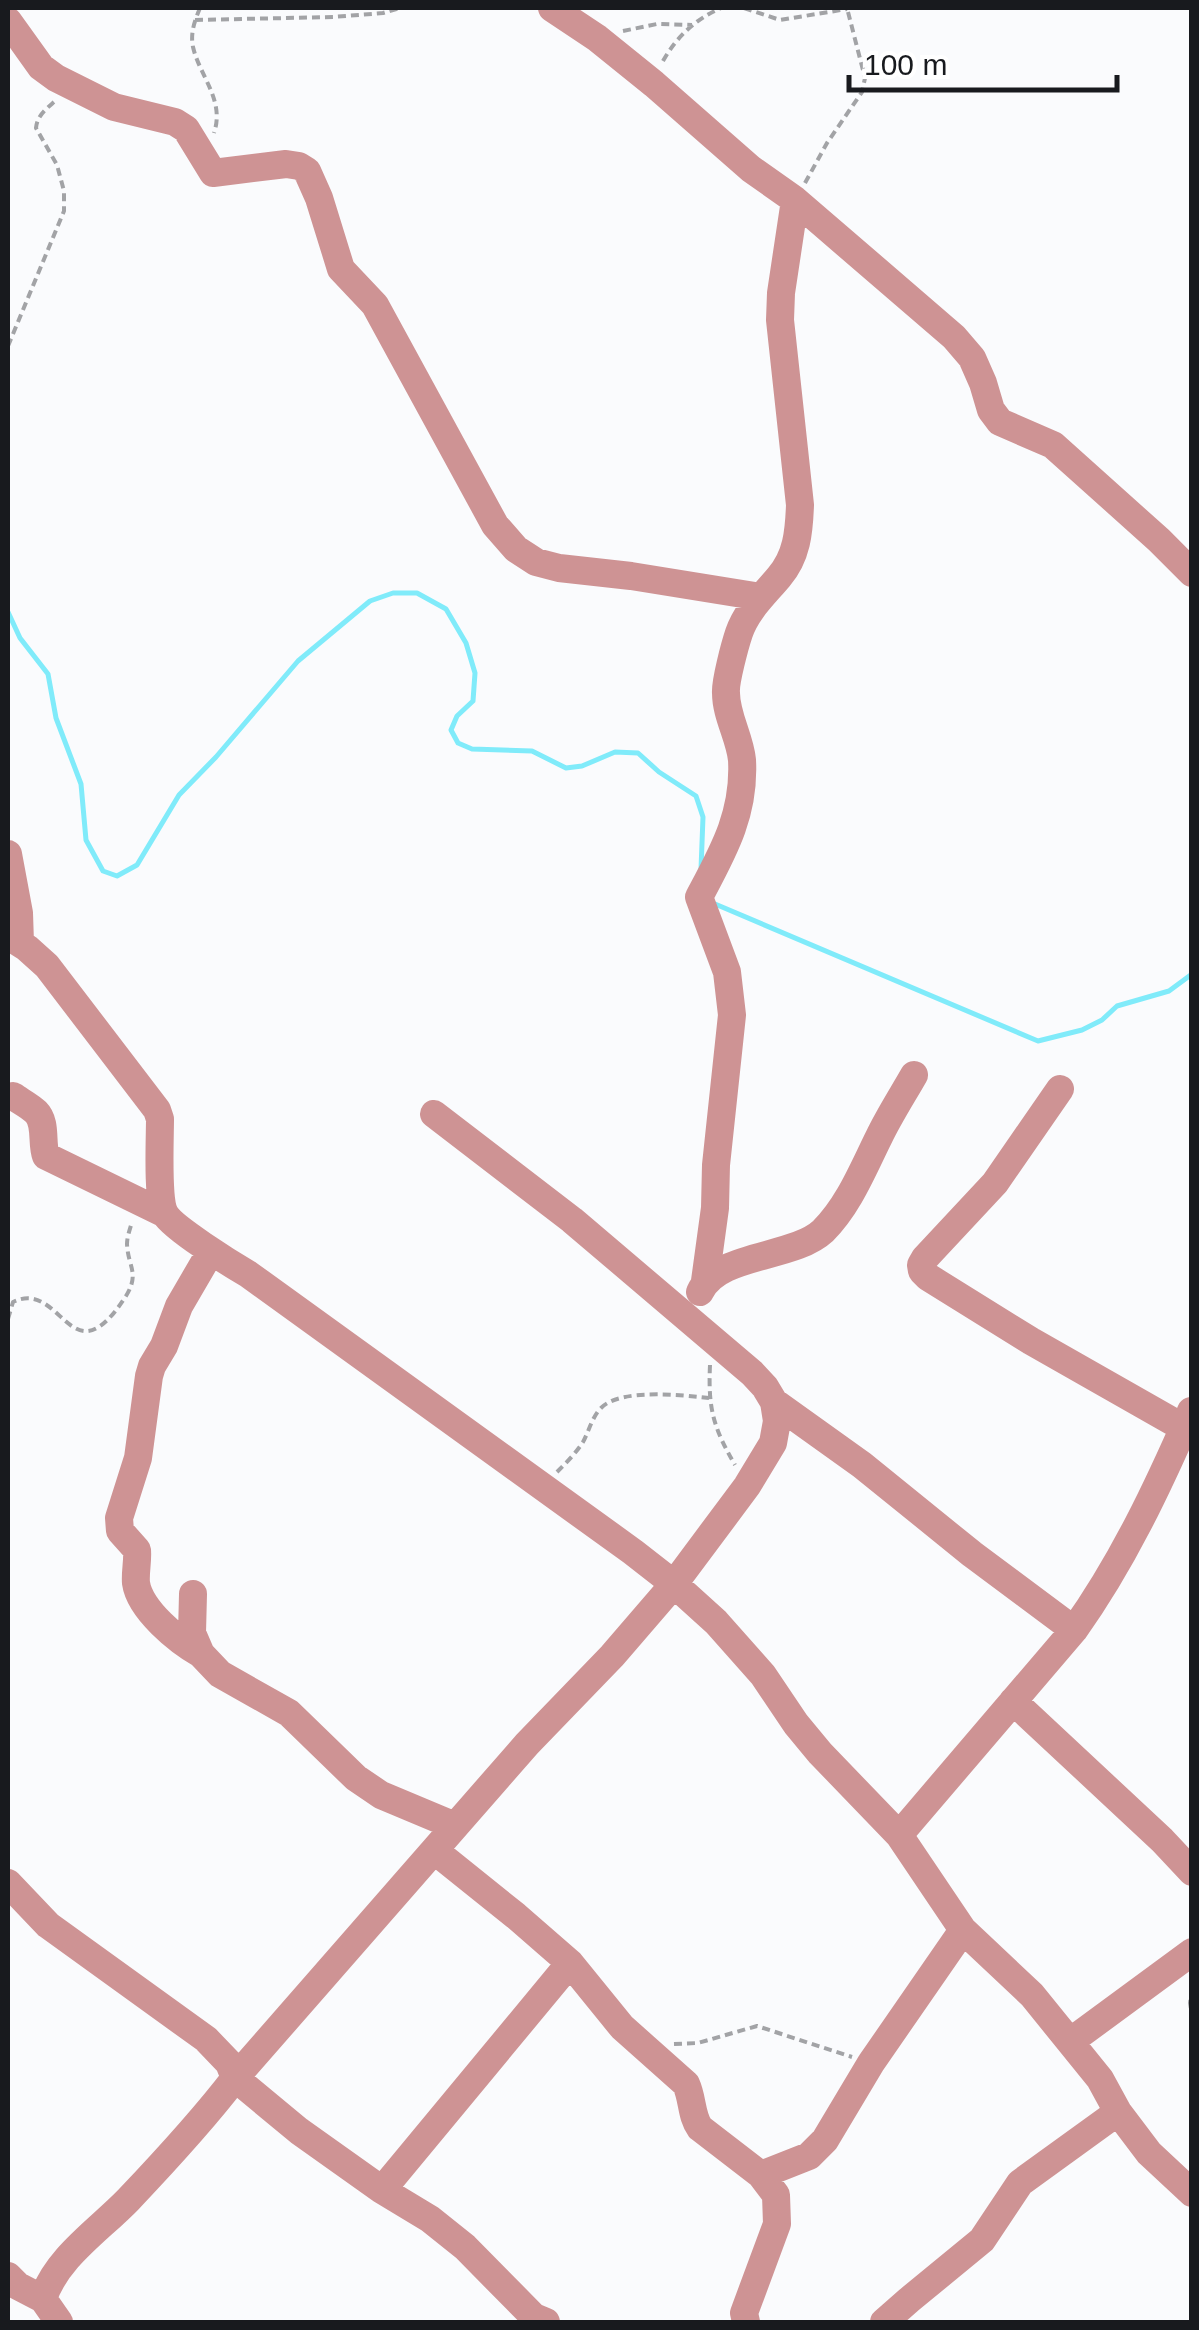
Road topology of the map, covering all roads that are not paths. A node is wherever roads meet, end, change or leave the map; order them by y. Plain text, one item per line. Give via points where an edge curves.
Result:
1 (552, 8) edge
2 (8, 21) edge
3 (796, 200) junction
4 (1192, 573) edge
5 (762, 597) junction
6 (8, 854) edge
7 (14, 940) edge
8 (914, 1075) dead end
9 (1060, 1089) dead end
10 (13, 1096) dead end
11 (434, 1114) dead end
12 (165, 1214) junction
13 (211, 1251) junction
14 (705, 1281) junction
15 (703, 1331) junction
16 (774, 1402) junction
17 (1188, 1420) edge
18 (674, 1584) junction
19 (193, 1594) dead end
20 (1074, 1630) junction
21 (201, 1654) junction
22 (1013, 1702) junction
23 (456, 1826) junction
24 (900, 1836) junction
25 (435, 1851) junction
26 (1192, 1872) edge
27 (8, 1883) edge
28 (963, 1930) junction
29 (1192, 1952) edge
30 (570, 1964) junction
31 (1071, 2041) junction
32 (235, 2078) junction
33 (1118, 2112) junction
34 (762, 2175) junction
35 (382, 2190) junction
36 (1192, 2193) edge
37 (29, 2296) edge
38 (546, 2322) edge
39 (746, 2322) edge
40 (884, 2322) edge

1 - 3 street
2 - 5 street via 41,67 71,87 186,128 213,173 286,164 306,170 342,269 375,305 495,526 516,550 559,568
3 - 4 street via 954,337 972,358 1000,422 1052,445
3 - 5 street via 780,320 799,529 794,554
5 - 14 street via 746,618 727,681 741,754 739,806 699,898 728,972 732,1015
6 - 7 street via 19,913
7 - 12 street via 47,966 157,1110
8 - 14 street via 856,1186 822,1231
9 - 17 street via 994,1184 924,1258 922,1271 1031,1341
10 - 12 street via 41,1120 46,1156
11 - 15 street
12 - 13 street
13 - 18 street
13 - 21 street via 152,1366 138,1458 119,1524 138,1550 140,1594 166,1631
14 - 15 street via 699,1294
15 - 16 street
16 - 18 street via 773,1443
16 - 20 street
17 - 20 street via 1124,1551
18 - 23 street
18 - 24 street via 716,1622 820,1753
19 - 21 street via 192,1632
20 - 22 street
21 - 23 street via 220,1674 289,1713 381,1795
22 - 24 street
22 - 26 street
23 - 25 street
24 - 28 street
25 - 30 street
25 - 32 street
27 - 32 street via 48,1925 206,2038
28 - 31 street
28 - 34 street via 825,2140 809,2156
29 - 31 street
30 - 34 street via 622,2027 686,2084 700,2128
30 - 35 street
31 - 33 street
32 - 35 street
32 - 37 street via 128,2200
33 - 36 street
33 - 40 street via 1020,2183 982,2240
34 - 39 street via 776,2195 777,2224
35 - 38 street via 465,2247 534,2318

